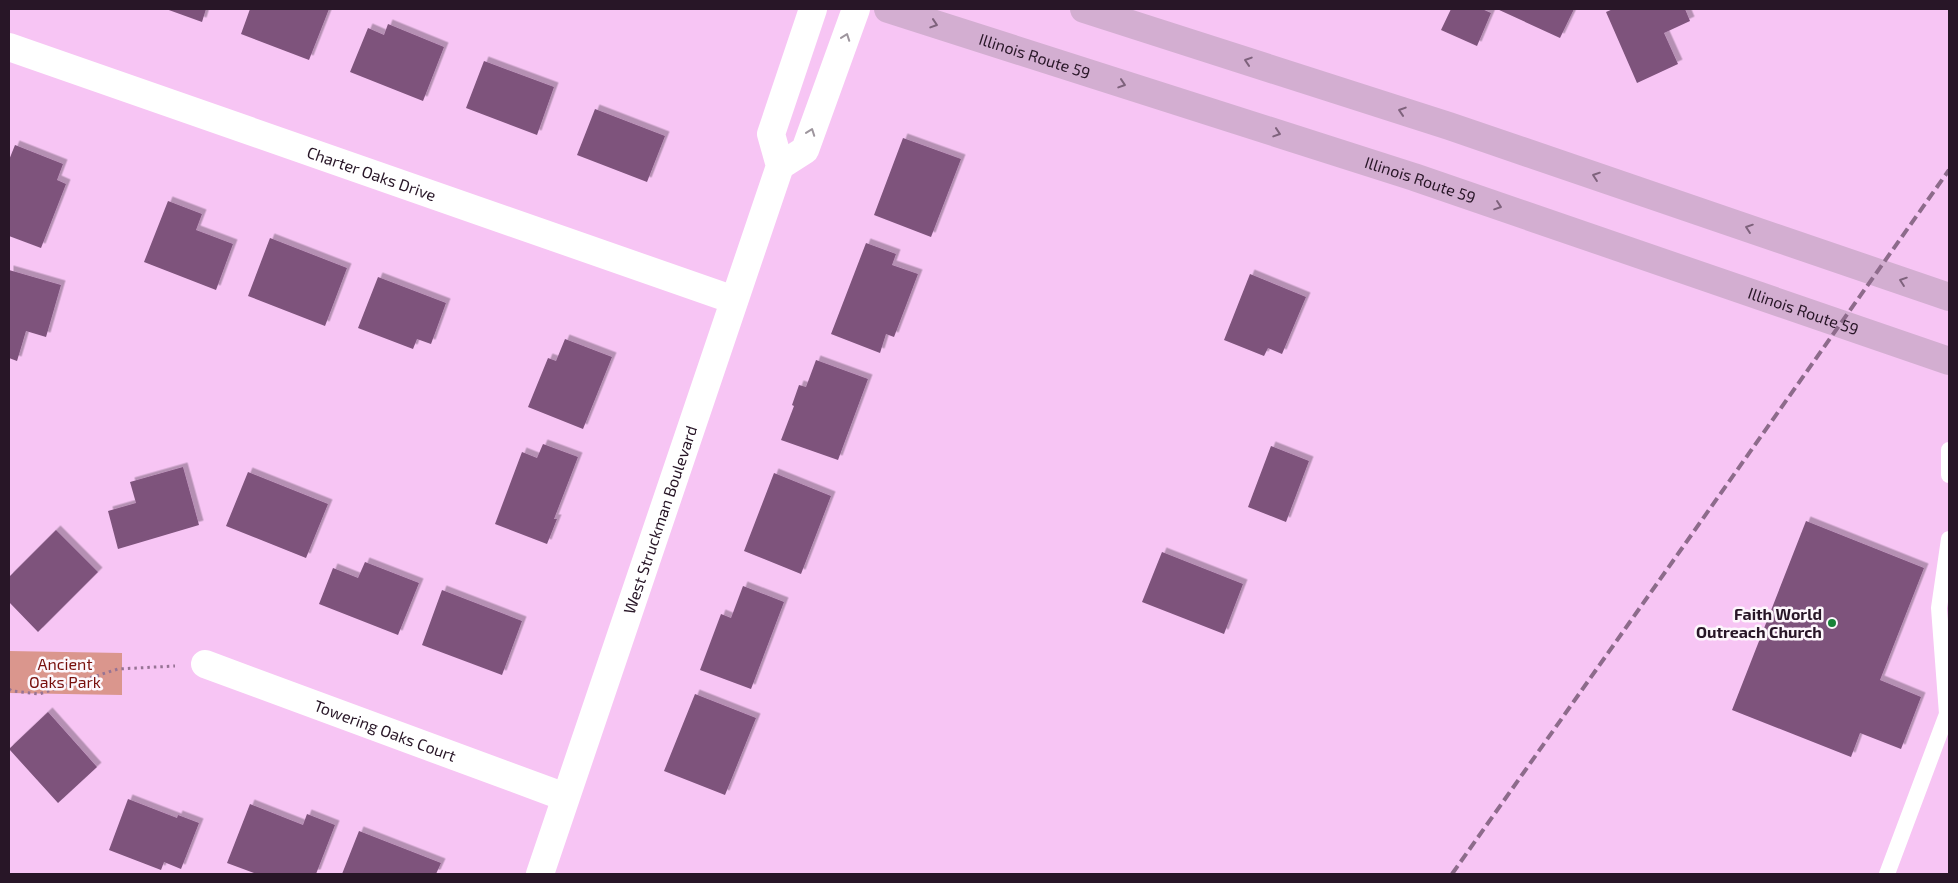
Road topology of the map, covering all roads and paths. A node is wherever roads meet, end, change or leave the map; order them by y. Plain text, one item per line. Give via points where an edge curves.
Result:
1 (812, 9) edge
2 (856, 9) edge
3 (888, 9) edge
4 (1084, 9) edge
5 (9, 48) edge
6 (780, 166) junction
7 (1949, 297) edge
8 (734, 300) junction
9 (1949, 361) edge
10 (1949, 450) edge
11 (1949, 475) edge
12 (1949, 539) edge
13 (205, 664) joint
14 (9, 689) edge
15 (565, 797) junction
16 (540, 874) edge
17 (1887, 874) edge

1 - 6 street via 772,134
6 -> 2 street via 805,150
3 -> 9 main road, Illinois Route 59 via 1414,177
7 -> 4 main road via 1449,126
5 - 8 street, Charter Oaks Drive
6 - 8 street, West Struckman Boulevard
8 - 15 street, West Struckman Boulevard
10 - 11 lane
12 - 17 lane via 1939,608 1947,714
13 - 14 path via 118,669 39,694
13 - 15 street, Towering Oaks Court
15 - 16 street, West Struckman Boulevard

